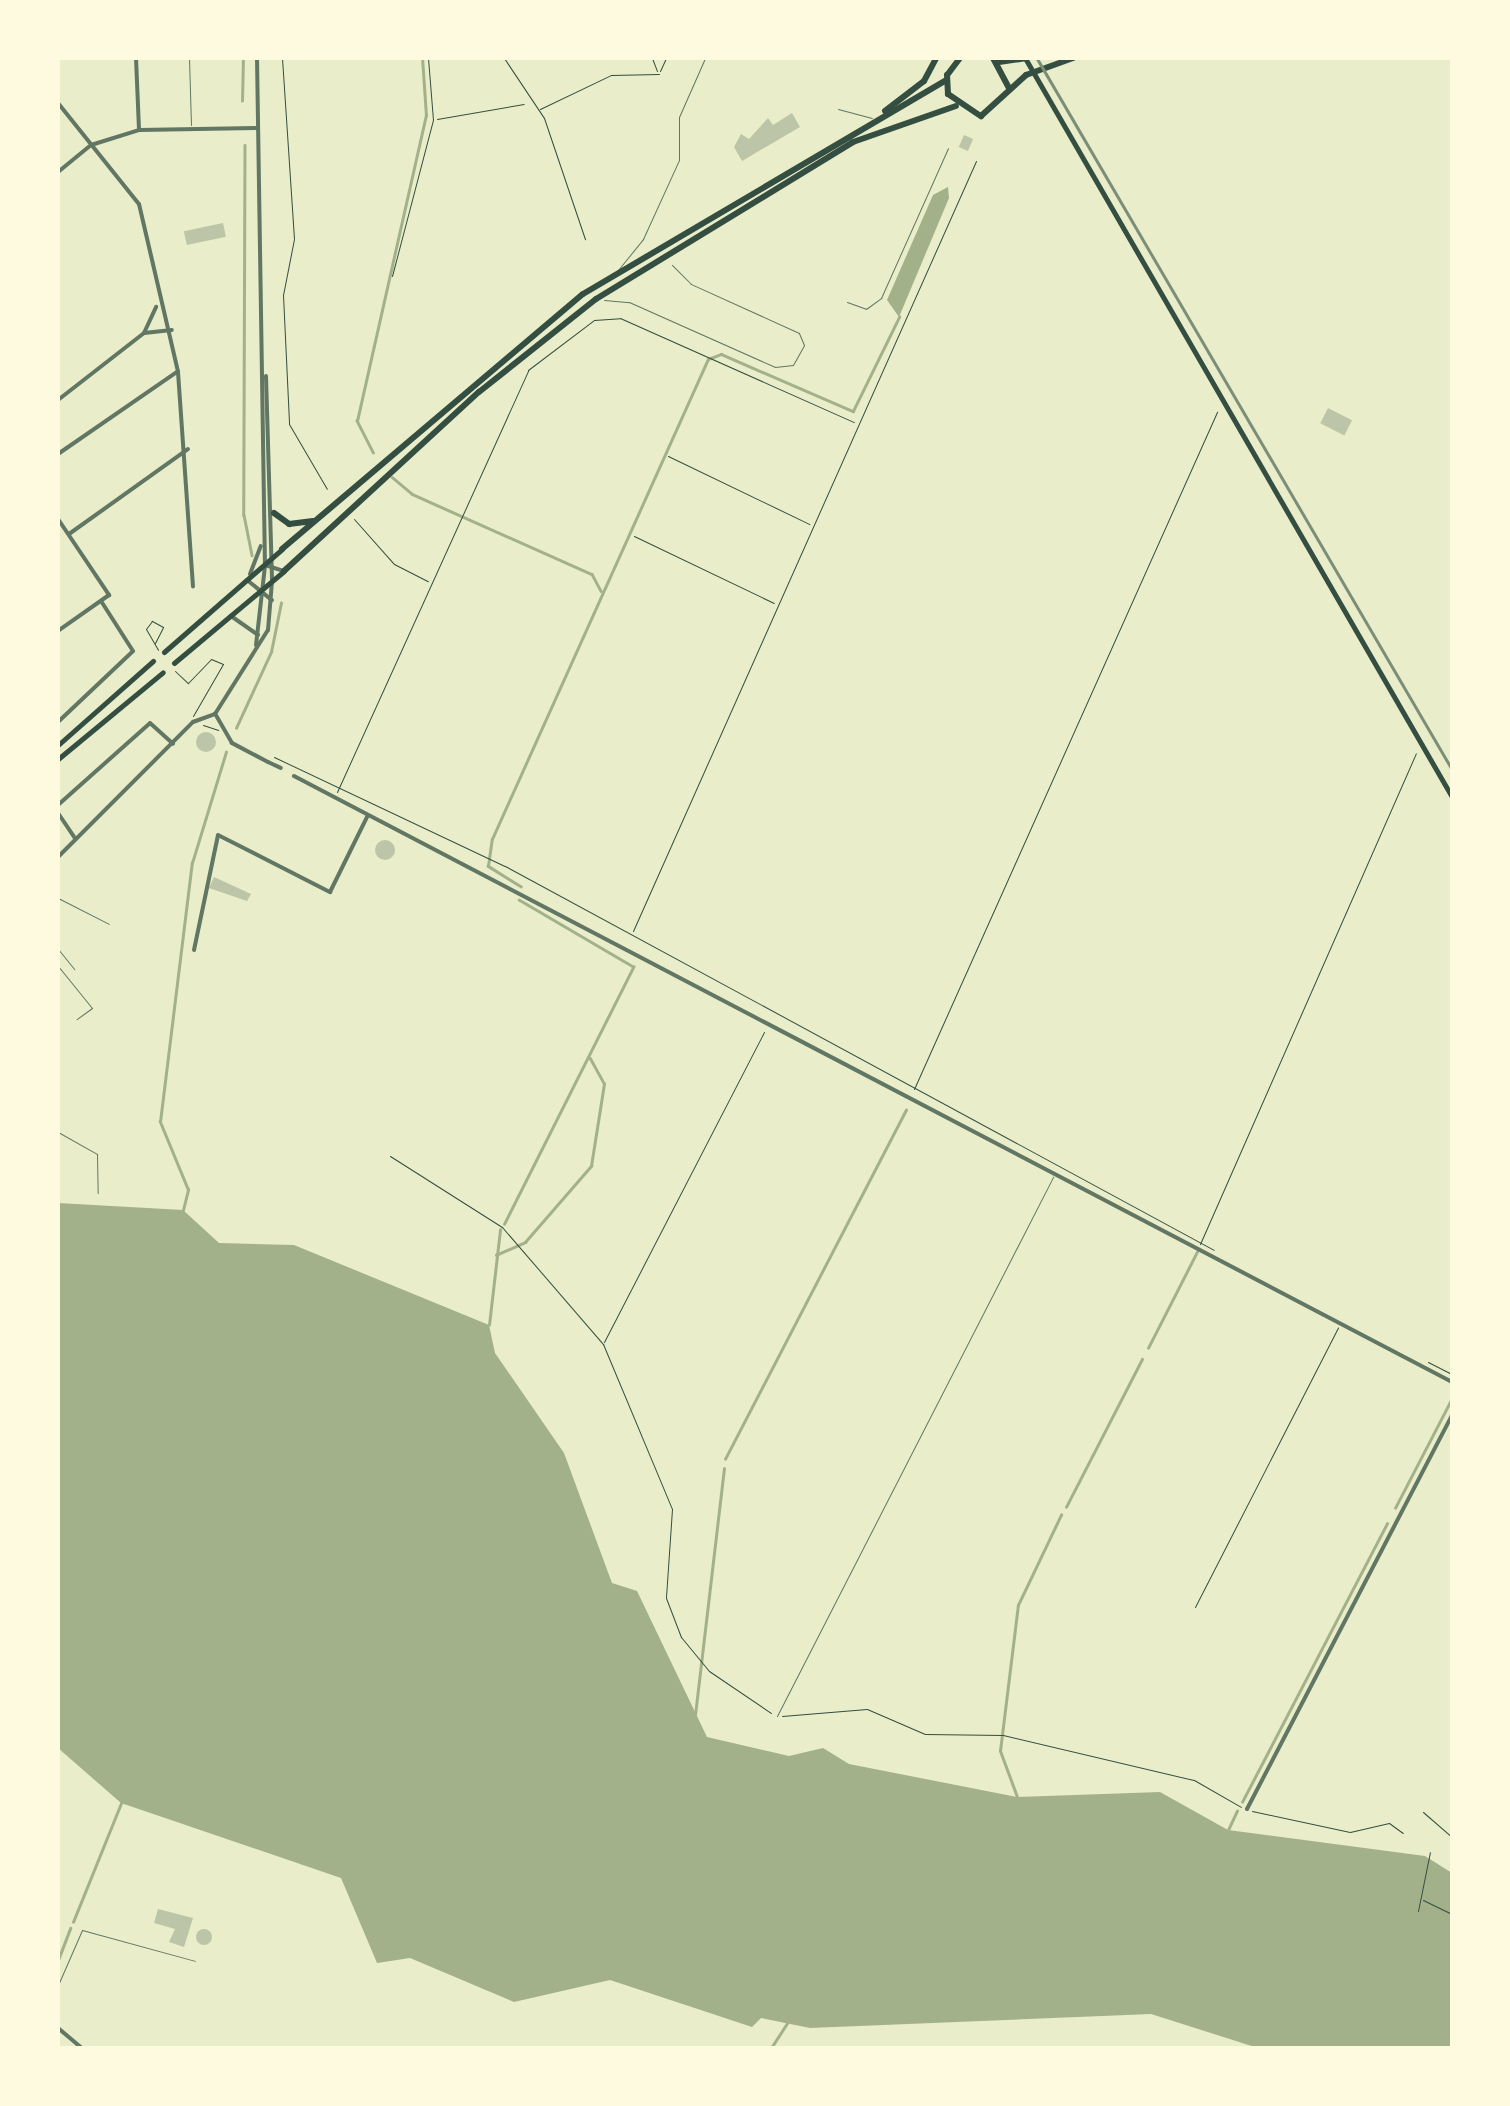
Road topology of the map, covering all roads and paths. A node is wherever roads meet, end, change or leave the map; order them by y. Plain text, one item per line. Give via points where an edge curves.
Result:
1 (136, 58) edge
2 (190, 58) edge
3 (258, 58) edge
4 (282, 58) edge
5 (428, 58) edge
6 (504, 58) edge
7 (652, 58) edge
8 (666, 58) edge
9 (705, 58) edge
10 (936, 58) edge
11 (948, 58) edge
12 (960, 58) edge
13 (1026, 58) edge
14 (1073, 58) edge
15 (996, 60) edge
16 (950, 68) junction
17 (659, 74) junction
18 (946, 80) junction
19 (1008, 89) junction
20 (526, 102) junction
21 (58, 103) edge
22 (956, 106) junction
23 (838, 109) dead end
24 (538, 110) junction
25 (884, 112) junction
26 (872, 118) junction
27 (433, 120) junction
28 (258, 128) junction
29 (191, 129) junction
30 (139, 130) junction
31 (91, 145) junction
32 (948, 148) dead end
33 (976, 161) dead end
34 (58, 172) edge
35 (585, 239) dead end
36 (672, 266) dead end
37 (618, 270) junction
38 (392, 276) dead end
39 (596, 299) junction
40 (847, 302) dead end
41 (156, 307) junction
42 (172, 330) junction
43 (144, 333) junction
44 (265, 371) junction
45 (178, 372) junction
46 (58, 400) edge
47 (1218, 412) dead end
48 (857, 424) junction
49 (188, 449) junction
50 (58, 454) edge
51 (668, 456) dead end
52 (327, 489) dead end
53 (274, 512) junction
54 (353, 518) dead end
55 (58, 520) edge
56 (314, 521) junction
57 (812, 525) junction
58 (67, 532) junction
59 (58, 535) edge
60 (634, 536) dead end
61 (263, 537) junction
62 (282, 550) joint
63 (273, 557) junction
64 (264, 564) junction
65 (272, 570) junction
66 (284, 571) junction
67 (247, 580) junction
68 (272, 580) junction
69 (432, 582) junction
70 (193, 586) dead end
71 (263, 586) junction
72 (272, 600) junction
73 (101, 601) junction
74 (777, 604) junction
75 (228, 616) junction
76 (58, 631) edge
77 (258, 635) junction
78 (155, 643) dead end
79 (255, 650) junction
80 (164, 652) dead end
81 (153, 661) dead end
82 (174, 663) dead end
83 (163, 672) dead end
84 (215, 714) junction
85 (58, 722) edge
86 (194, 722) junction
87 (227, 726) dead end
88 (219, 730) junction
89 (58, 744) edge
90 (172, 744) junction
91 (1416, 753) dead end
92 (265, 754) dead end
93 (58, 759) edge
94 (281, 768) dead end
95 (294, 776) dead end
96 (340, 787) junction
97 (1452, 797) edge
98 (58, 806) edge
99 (58, 814) edge
100 (367, 816) junction
101 (75, 838) junction
102 (58, 857) edge
103 (58, 898) edge
104 (109, 924) dead end
105 (631, 934) junction
106 (625, 948) junction
107 (58, 949) edge
108 (194, 950) dead end
109 (58, 966) edge
110 (74, 969) dead end
111 (77, 1019) dead end
112 (768, 1023) junction
113 (914, 1091) junction
114 (908, 1101) junction
115 (58, 1132) edge
116 (390, 1156) dead end
117 (1053, 1177) junction
118 (98, 1192) dead end
119 (1340, 1326) junction
120 (603, 1344) junction
121 (1452, 1382) edge
122 (1452, 1416) edge
123 (1195, 1607) dead end
124 (777, 1716) junction
125 (1248, 1809) junction
126 (1422, 1812) dead end
127 (1403, 1833) dead end
128 (1452, 1837) edge
129 (1430, 1852) dead end
130 (1420, 1898) junction
131 (1418, 1911) dead end
132 (1452, 1914) edge
133 (195, 1960) dead end
134 (58, 1985) edge
135 (58, 2028) edge
136 (82, 2048) edge

1 - 30 street
2 - 29 lane
3 - 28 street
4 - 52 path via 294,239 283,295 289,424
5 - 27 path
6 - 20 path
7 - 17 path
8 - 17 path
9 - 37 lane via 677,122 679,160 644,239
10 - 25 highway via 926,78
11 - 16 highway
12 - 16 highway
13 - 15 highway
13 - 97 main road
14 - 19 highway
15 - 19 highway
16 - 18 highway
17 - 24 path via 611,76
18 - 22 highway
18 - 25 highway
19 - 22 highway via 986,115
20 - 24 path
20 - 27 path
21 - 31 street
22 - 39 highway via 916,112 834,152
23 - 26 lane
24 - 35 path
25 - 26 highway
26 - 37 highway
27 - 38 path
28 - 29 street
28 - 44 street
29 - 30 street
30 - 31 street
31 - 34 street
31 - 41 street via 139,204
32 - 40 lane via 878,303
33 - 48 path
36 - 39 lane via 691,284 799,333 804,345 794,365 776,367 629,302
37 - 56 highway
39 - 66 highway via 406,455
41 - 42 street
41 - 43 street
42 - 43 street
42 - 45 street
43 - 46 street
44 - 53 street
44 - 61 street
45 - 49 street
45 - 50 street
47 - 113 path
48 - 57 path
48 - 69 path via 620,318 594,320 528,370
49 - 58 street
49 - 70 street
51 - 57 path
53 - 56 highway via 291,524
53 - 63 street
54 - 69 path via 394,564
55 - 58 street
56 - 62 highway
57 - 74 path
58 - 59 street
58 - 73 street via 109,595
60 - 74 path
61 - 64 street
61 - 67 street
62 - 63 main road
63 - 64 main road
63 - 65 street
64 - 65 street
64 - 67 main road
64 - 71 street
65 - 66 street
65 - 68 street
66 - 68 main road
67 - 71 street
67 - 80 main road
68 - 71 main road
68 - 72 street
69 - 96 path
71 - 72 street
71 - 75 main road
71 - 77 street
72 - 79 street
73 - 76 street
73 - 85 street via 134,651
74 - 105 path
75 - 77 street
75 - 82 main road
77 - 79 street
78 - 86 path via 161,624 152,621 147,635 182,679 192,682 211,659 223,664
79 - 84 street
81 - 89 main road
83 - 93 main road
84 - 86 street
84 - 88 street
86 - 88 path
86 - 90 street
87 - 88 path
88 - 94 street
90 - 98 street via 150,723
90 - 101 street
91 - 113 path via 1202,1242
92 - 96 path
95 - 100 street
96 - 105 path
99 - 101 street
100 - 106 street
100 - 108 street via 330,892 218,835
101 - 102 street
103 - 104 lane
105 - 106 path
105 - 113 path
106 - 112 street
107 - 110 lane
109 - 111 lane via 92,1008
112 - 114 street
112 - 120 path
113 - 114 path
114 - 117 street
115 - 118 lane via 98,1154
116 - 120 path via 516,1240
117 - 119 street
117 - 124 lane
119 - 121 street
119 - 123 path
120 - 124 path via 672,1509 666,1598 709,1670
122 - 125 street
124 - 125 path via 867,1709 925,1734 1002,1736 1194,1780
125 - 127 path via 1350,1832 1390,1823
126 - 128 path
129 - 130 path
130 - 131 path
130 - 132 path
133 - 134 lane via 82,1930
135 - 136 street

